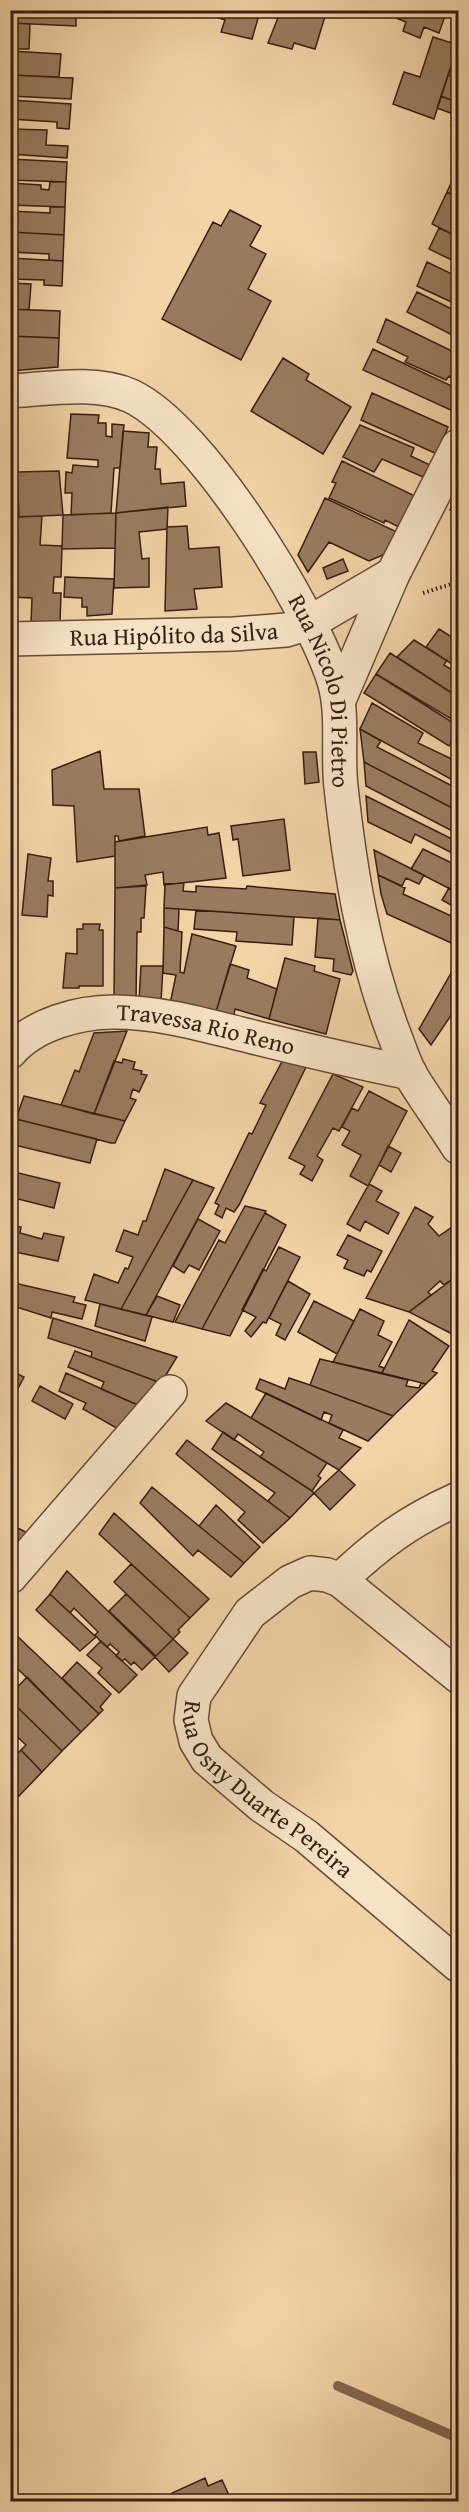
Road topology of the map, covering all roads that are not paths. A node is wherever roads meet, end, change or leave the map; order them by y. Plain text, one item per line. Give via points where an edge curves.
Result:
1 (10, 391) edge
2 (459, 446) edge
3 (393, 574) junction
4 (309, 623) junction
5 (10, 639) edge
6 (339, 700) junction
7 (10, 1052) edge
8 (410, 1073) junction
9 (459, 1147) edge
10 (170, 1392) dead end
11 (459, 1498) edge
12 (10, 1577) edge
13 (325, 1577) junction
14 (459, 1676) edge
15 (459, 1965) edge

1 - 4 street, Rua Nicolo Di Pietro via 99,388 131,396 166,421 219,480 256,533
2 - 3 street
3 - 4 street, Rua Hipólito da Silva
3 - 6 street
4 - 5 street, Rua Hipólito da Silva via 286,630 234,634
4 - 6 street, Rua Nicolo Di Pietro
6 - 8 street, Rua Nicolo Di Pietro via 341,786 358,905 384,1008
7 - 8 street, Travessa Rio Reno via 46,1026 77,1015 115,1012 182,1020
8 - 9 street, Rua Nicolo Di Pietro
10 - 12 street
11 - 13 street, Rua Osny Duarte Pereira
13 - 14 street
13 - 15 street, Rua Osny Duarte Pereira via 290,1582 249,1613 194,1696 191,1720 196,1742 207,1759 262,1806 306,1836

